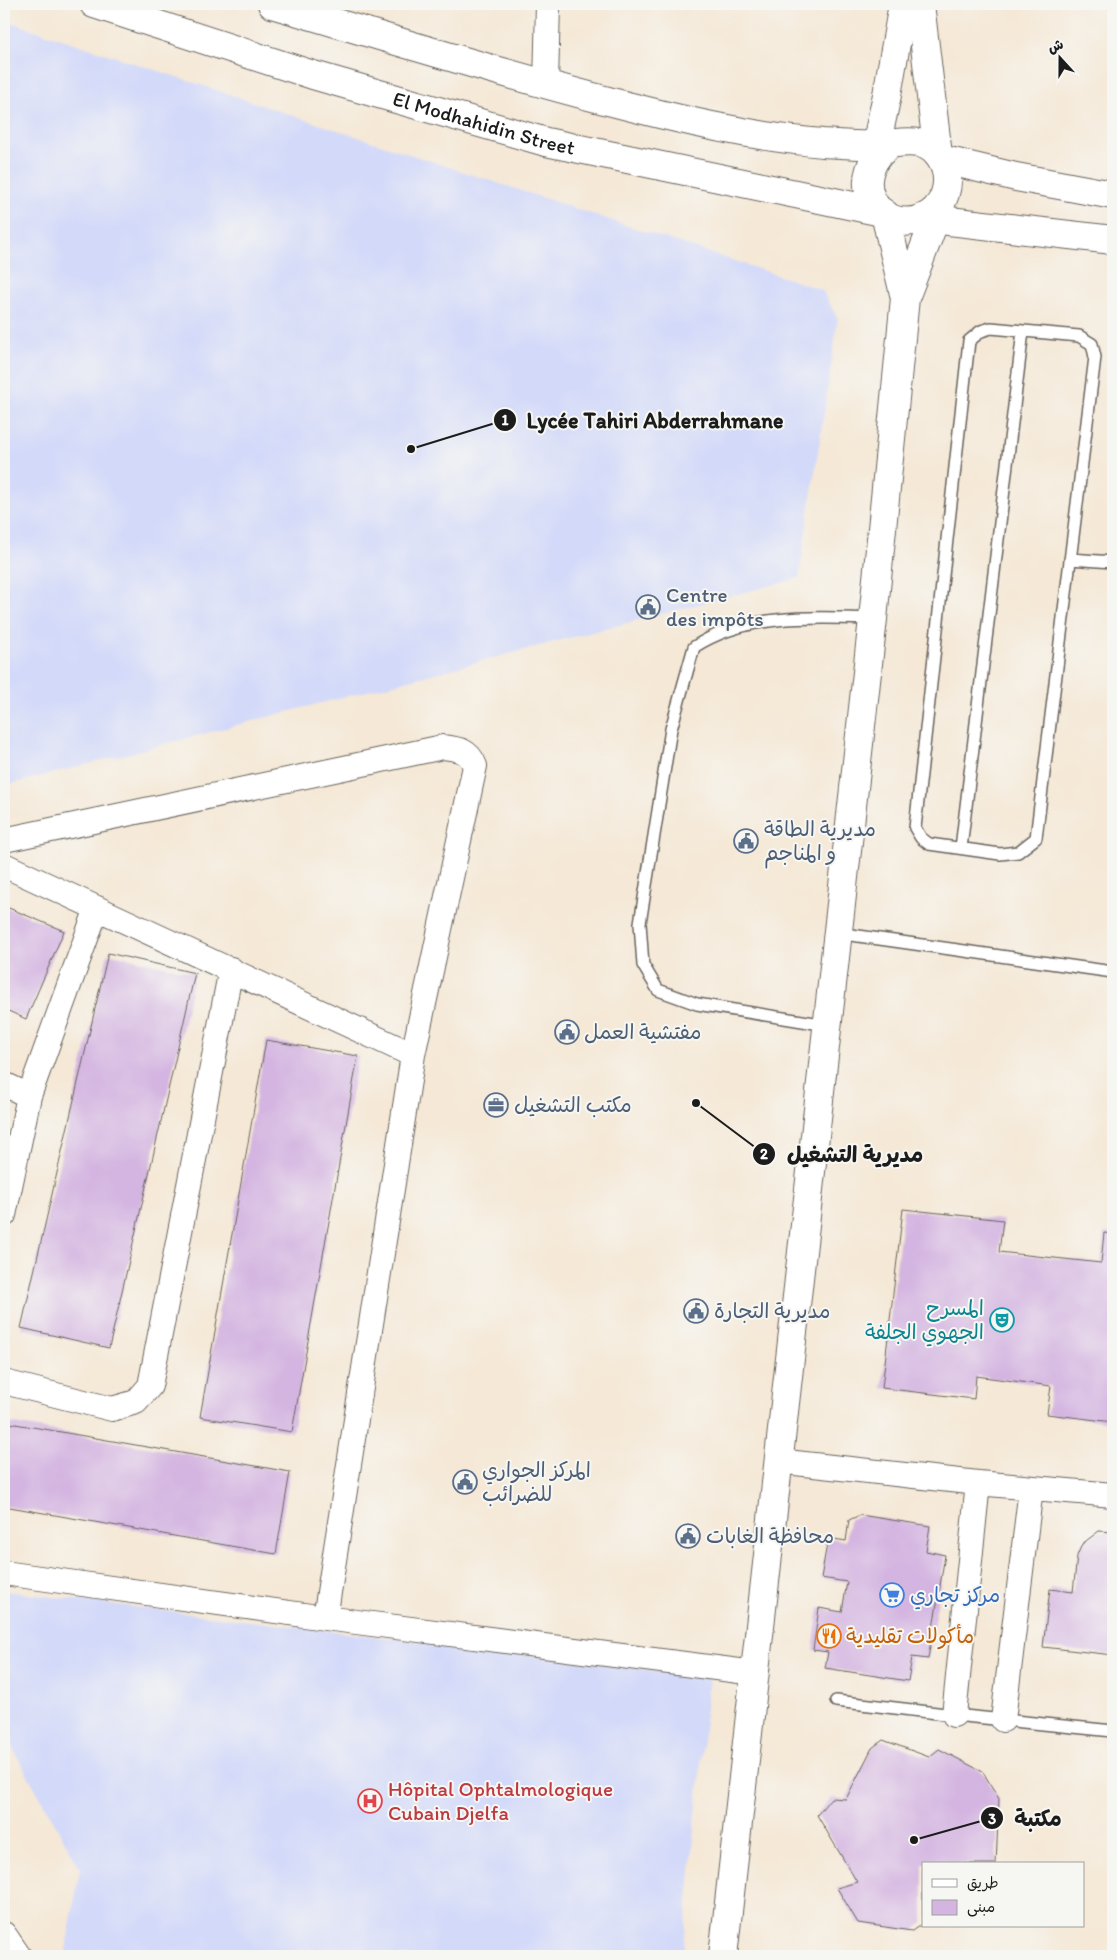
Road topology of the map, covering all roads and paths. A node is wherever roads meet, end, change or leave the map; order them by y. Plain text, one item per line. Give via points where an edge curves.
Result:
1 (94, 4) edge
2 (272, 4) edge
3 (548, 4) edge
4 (903, 4) edge
5 (920, 4) edge
6 (546, 85) junction
7 (881, 149) junction
8 (940, 157) junction
9 (1113, 195) edge
10 (884, 213) junction
11 (932, 214) junction
12 (1113, 240) edge
13 (906, 298) junction
14 (1023, 331) junction
15 (1070, 559) junction
16 (1113, 562) edge
17 (873, 618) junction
18 (4, 840) edge
19 (961, 848) junction
20 (4, 865) edge
21 (97, 908) junction
22 (837, 933) junction
23 (231, 969) junction
24 (1113, 972) edge
25 (827, 1025) junction
26 (413, 1055) junction
27 (4, 1084) edge
28 (29, 1096) junction
29 (4, 1215) edge
30 (4, 1382) edge
31 (777, 1461) junction
32 (978, 1483) junction
33 (1031, 1488) junction
34 (1113, 1495) edge
35 (4, 1574) edge
36 (326, 1618) junction
37 (755, 1673) junction
38 (836, 1700) dead end
39 (954, 1715) junction
40 (1003, 1720) junction
41 (1113, 1730) edge
42 (4, 1934) edge
43 (19, 1956) edge
44 (723, 1956) edge

1 - 10 street, El Modhahidin Street via 313,75 546,142
2 - 6 street
3 - 6 street
4 - 7 street
5 - 8 street
6 - 7 street via 667,116 761,135
7 - 8 street via 902,141 917,142 931,148
7 - 10 street via 868,173 867,188 872,201
8 - 9 street via 1009,176
8 - 11 street via 947,181
10 - 11 street via 904,221
10 - 13 street
11 - 12 street
11 - 13 street
13 - 17 street
14 - 15 lane via 1080,336 1092,344 1095,356
14 - 19 lane
14 - 19 lane via 991,328 981,331 969,341 916,828 929,844
15 - 16 lane
15 - 19 lane via 1036,838 1018,852 1000,854
17 - 22 street
17 - 25 lane via 789,617 712,635 694,647 671,729 640,923 643,965 658,990 697,1004
18 - 26 street via 443,747 460,749 471,756 475,766
20 - 21 street
21 - 23 street
21 - 28 street
22 - 24 lane
22 - 25 street
23 - 26 street
23 - 30 street via 150,1386 136,1402 112,1409
25 - 31 street
26 - 36 street
27 - 28 street
28 - 29 street
31 - 32 street
31 - 37 street
32 - 33 street
32 - 39 street
33 - 34 street
33 - 40 street
35 - 36 street
36 - 37 street
37 - 44 street
38 - 39 lane
39 - 40 lane
40 - 41 lane
42 - 43 street

